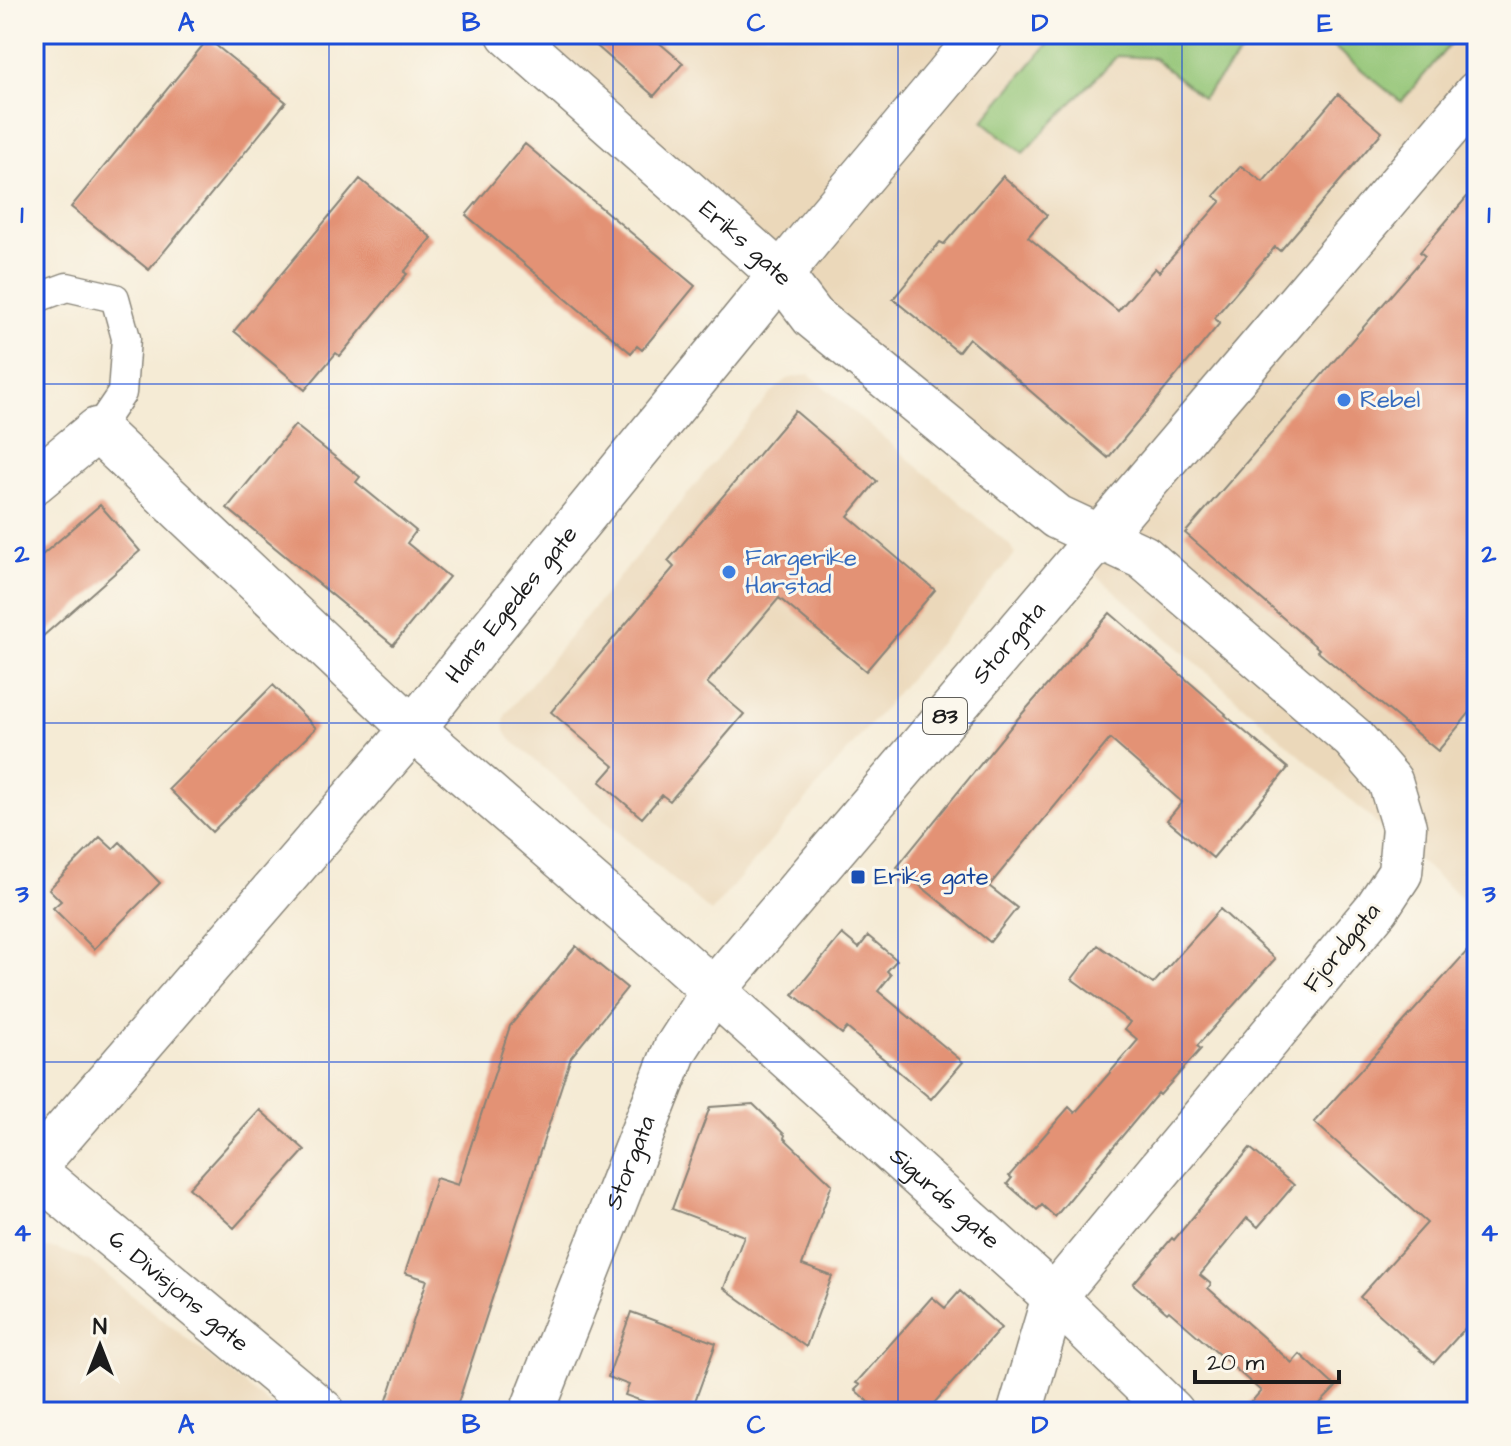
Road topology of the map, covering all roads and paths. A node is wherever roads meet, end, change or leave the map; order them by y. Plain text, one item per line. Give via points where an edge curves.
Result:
1 (509, 34) edge
2 (982, 34) edge
3 (1477, 93) edge
4 (781, 275) junction
5 (34, 299) edge
6 (97, 430) junction
7 (34, 482) edge
8 (1097, 538) junction
9 (413, 729) junction
10 (713, 991) junction
11 (34, 1169) edge
12 (1054, 1297) junction
13 (323, 1412) edge
14 (532, 1412) edge
15 (1020, 1412) edge
16 (1172, 1412) edge

1 - 4 main road, Eriks gate
2 - 4 main road, Hans Egedes gate
3 - 8 main road, Storgata / 83
4 - 8 main road, Eriks gate via 813,317 1057,517
4 - 9 main road, Hans Egedes gate
5 - 6 lane via 67,287 115,298 126,338 122,393
6 - 7 main road
6 - 9 main road, Sigurds gate
8 - 10 main road, Storgata / 83
8 - 12 main road, Fjordgata via 1143,557 1353,738 1390,781 1404,827 1400,873 1377,908
9 - 10 main road, Sigurds gate
9 - 11 main road, Hans Egedes gate
10 - 12 main road, Sigurds gate
10 - 14 main road, Storgata / 83 via 675,1050
11 - 13 main road, 6. Divisjons gate
12 - 15 main road, Fjordgata
12 - 16 main road, Sigurds gate

